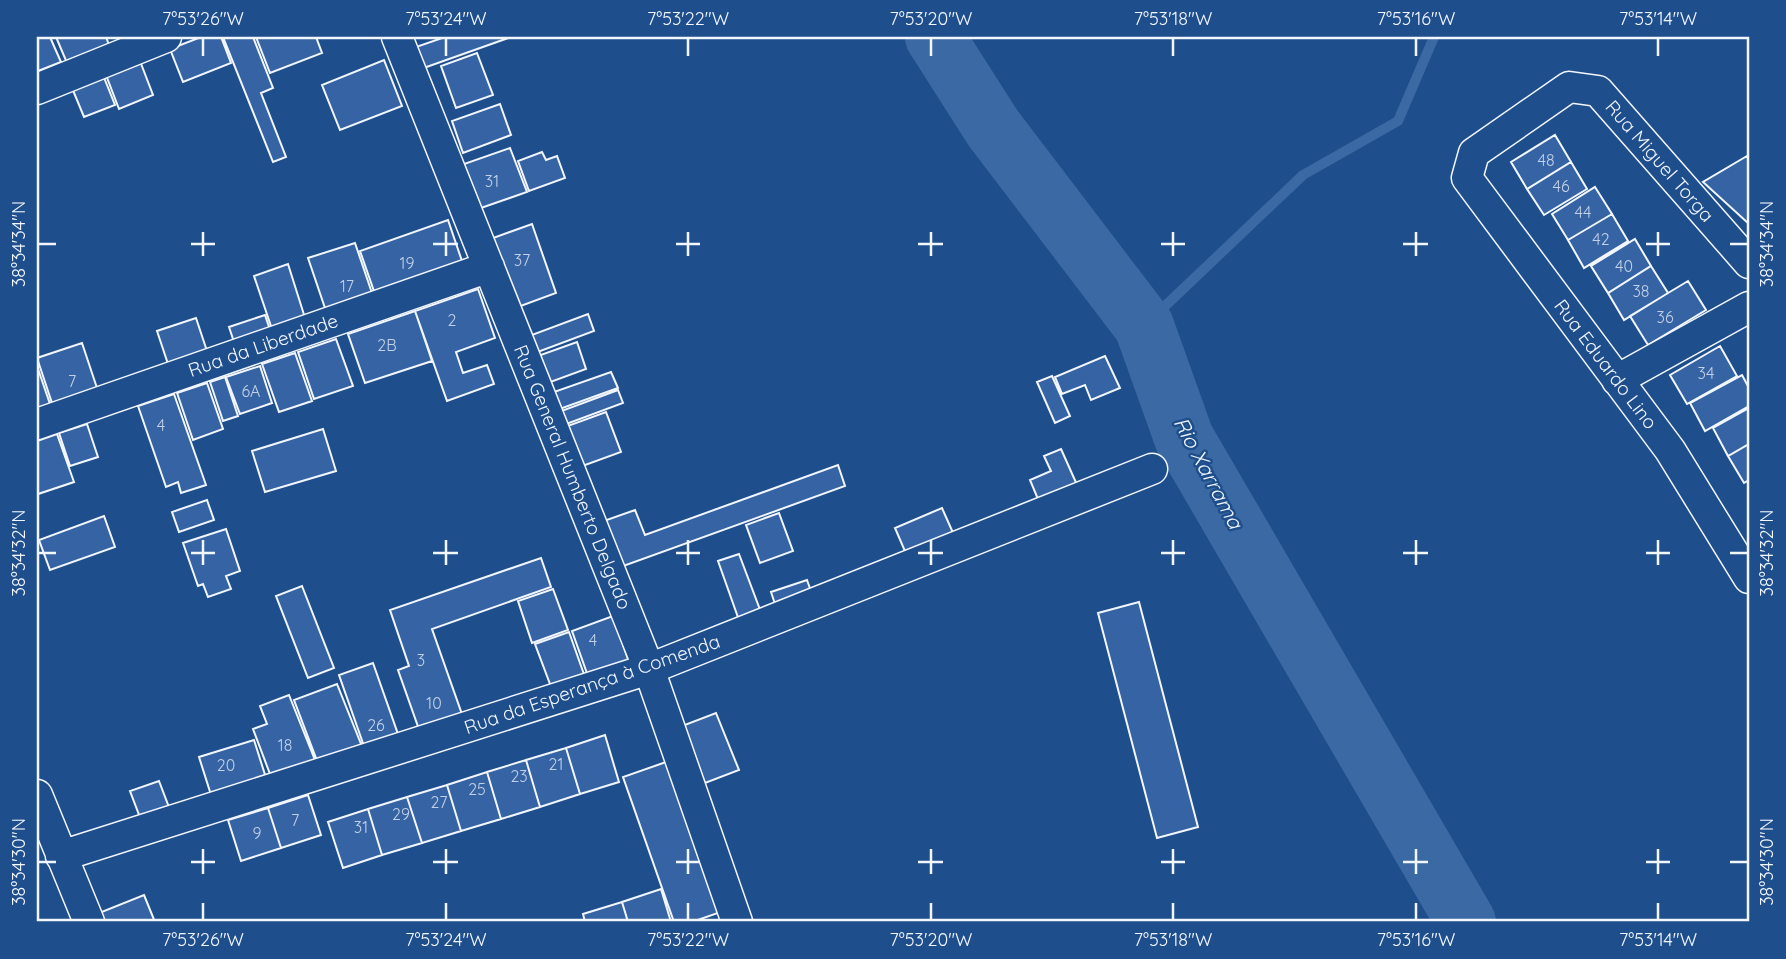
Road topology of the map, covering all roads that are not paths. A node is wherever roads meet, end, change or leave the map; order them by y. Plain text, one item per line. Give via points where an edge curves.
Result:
1 (166, 37) edge
2 (397, 37) edge
3 (37, 89) edge
4 (1598, 91) joint
5 (1749, 263) edge
6 (489, 267) junction
7 (1749, 307) edge
8 (1617, 380) junction
9 (37, 424) edge
10 (1152, 469) dead end
11 (1749, 578) edge
12 (649, 669) junction
13 (37, 795) edge
14 (61, 856) junction
15 (89, 922) edge
16 (737, 922) edge

1 - 3 street
2 - 6 street, Rua General Humberto Delgado
4 - 5 street, Rua Miguel Torga
4 - 8 street, Rua Eduardo Lino via 1569,87 1474,153 1467,178
6 - 9 street, Rua da Liberdade
6 - 12 street, Rua General Humberto Delgado
7 - 8 street
8 - 11 street, Rua Eduardo Lino via 1670,450
10 - 12 street, Rua da Esperança à Comenda
12 - 14 street, Rua da Esperança à Comenda
12 - 16 street, Rua General Humberto Delgado
13 - 14 street
14 - 15 street

